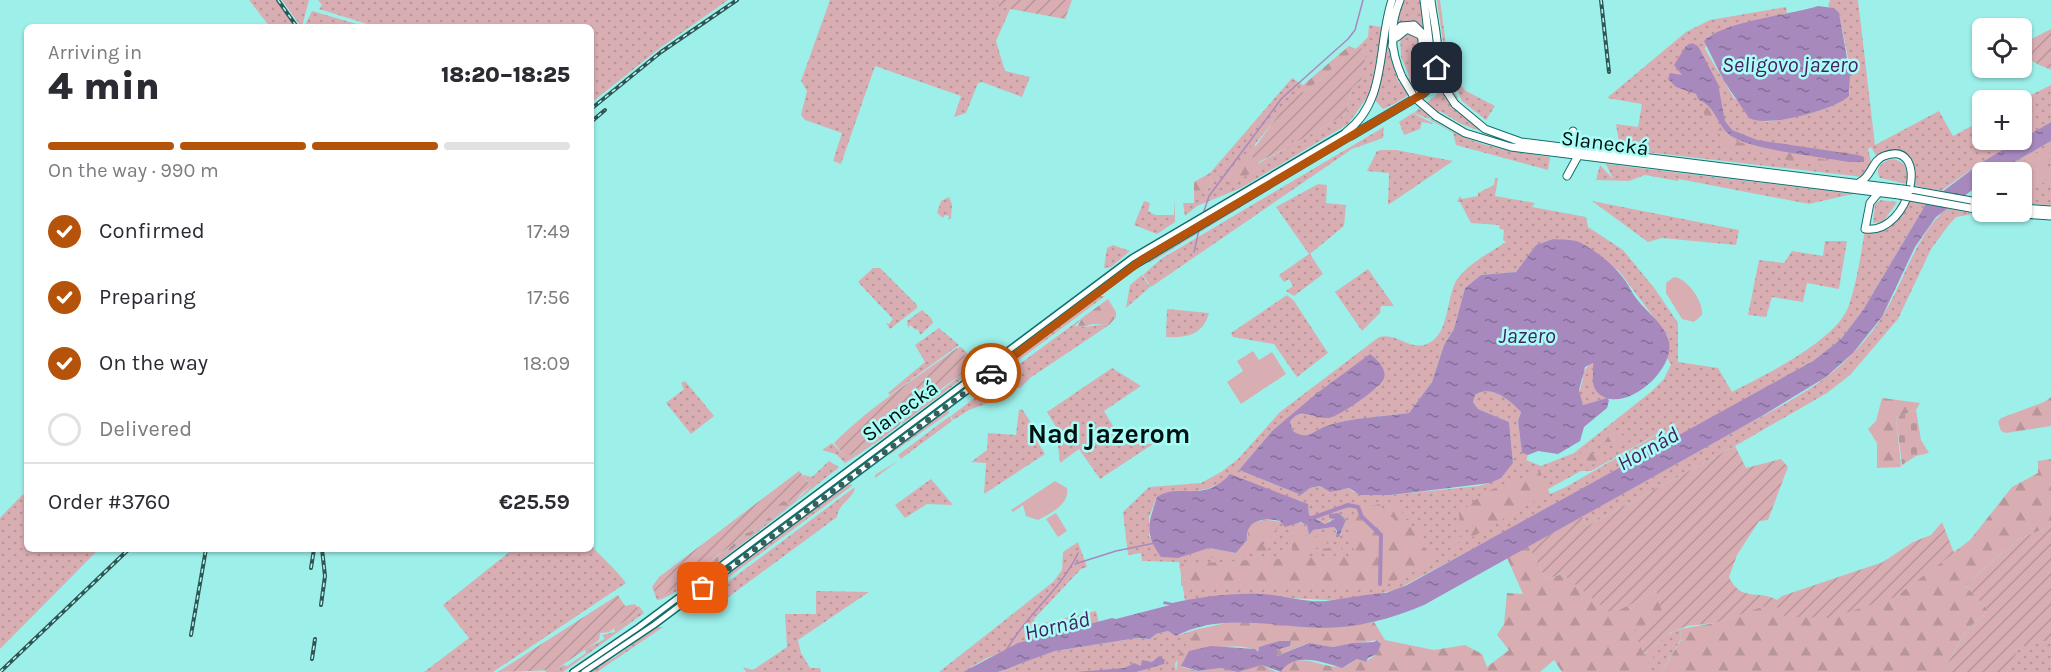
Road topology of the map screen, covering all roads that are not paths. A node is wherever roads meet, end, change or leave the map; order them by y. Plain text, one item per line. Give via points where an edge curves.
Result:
1 (1392, 0) edge
2 (1400, 0) edge
3 (1424, 0) edge
4 (1431, 0) edge
5 (1422, 37) junction
6 (1392, 46) junction
7 (1404, 76) junction
8 (1419, 89) junction
9 (1413, 99) junction
10 (1437, 115) junction
11 (1349, 134) junction
12 (1513, 140) junction
13 (1565, 148) junction
14 (1578, 153) junction
15 (1556, 154) junction
16 (1874, 165) junction
17 (1861, 186) junction
18 (1880, 188) junction
19 (1971, 205) edge
20 (1869, 207) junction
21 (2032, 209) edge
22 (2051, 210) edge
23 (2032, 215) edge
24 (2051, 216) edge
25 (573, 672) edge
26 (584, 672) edge

1 - 11 highway via 1373,95
2 - 6 highway via 1392,27
3 - 12 highway, bridge via 1430,49 1440,82 1455,105 1485,129
4 - 9 highway via 1437,74 1430,88
5 - 6 highway via 1416,26 1403,25 1394,35
5 - 7 highway via 1410,29 1398,36
5 - 8 highway via 1425,73
6 - 7 highway
7 - 10 highway, bridge
8 - 9 highway
8 - 11 highway
9 - 11 highway
10 - 12 highway via 1479,134
10 - 15 highway, Slanecká via 1451,126 1484,140
11 - 25 main road, Slanecká via 1132,258 651,618
11 - 26 main road, Slanecká via 1132,267 654,625
12 - 13 highway, Slanecká
13 - 14 highway, Slanecká
13 - 14 highway via 1573,131
14 - 15 highway, Slanecká
14 - 15 highway via 1568,173 1565,161
14 - 17 highway, Slanecká
16 - 17 highway
16 - 18 highway via 1874,177
16 - 20 highway via 1884,156 1899,155 1910,165 1913,178 1895,218 1887,226 1865,228
17 - 18 highway, Slanecká
17 - 20 highway
18 - 19 highway, Slanecká, bridge
18 - 20 highway
21 - 22 highway
23 - 24 highway

